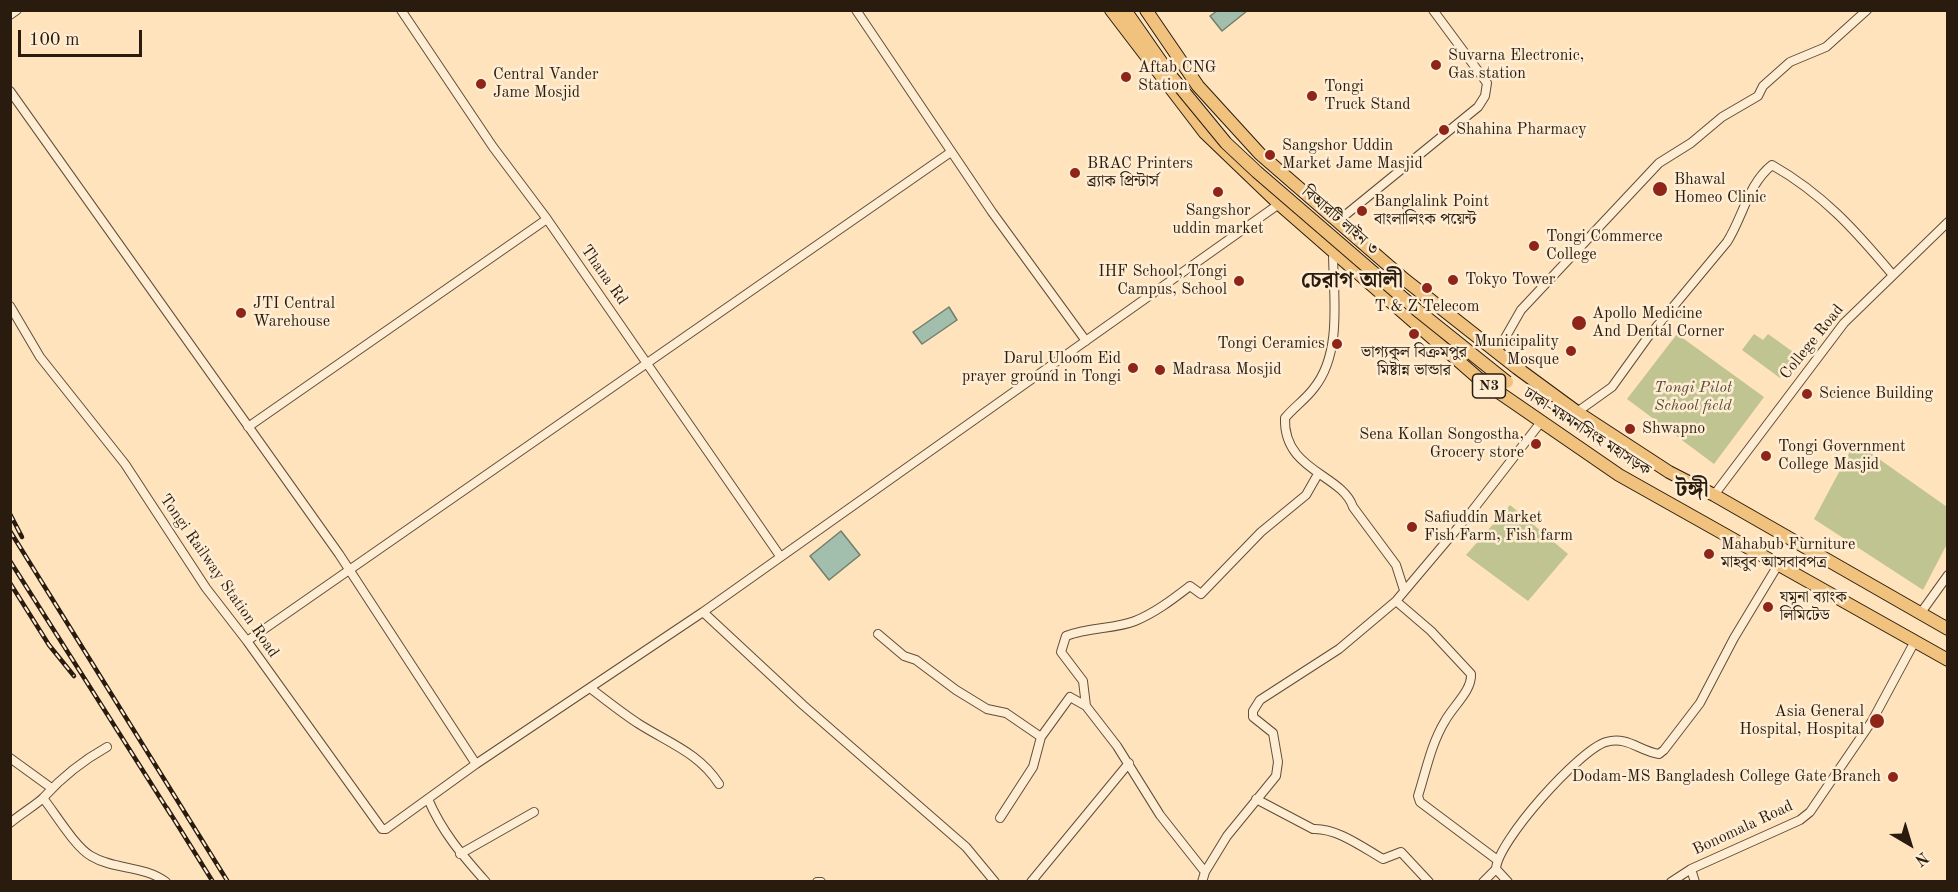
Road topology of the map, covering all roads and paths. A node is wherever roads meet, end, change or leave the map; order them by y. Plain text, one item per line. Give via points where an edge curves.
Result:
1 (17, 10) edge
2 (401, 10) edge
3 (856, 10) edge
4 (1111, 10) edge
5 (1125, 10) edge
6 (1146, 10) edge
7 (1433, 10) edge
8 (1867, 10) edge
9 (10, 15) edge
10 (10, 91) edge
11 (951, 152) junction
12 (1279, 204) junction
13 (547, 219) junction
14 (1338, 221) junction
15 (1947, 222) edge
16 (1334, 251) junction
17 (1892, 274) junction
18 (10, 306) edge
19 (1086, 341) junction
20 (1497, 352) junction
21 (647, 364) junction
22 (1507, 382) dead end
23 (1577, 412) junction
24 (1541, 422) junction
25 (248, 427) junction
26 (1318, 474) junction
27 (1714, 495) junction
28 (780, 556) junction
29 (1778, 565) junction
30 (350, 570) junction
31 (1947, 575) edge
32 (1404, 590) junction
33 (1396, 600) junction
34 (703, 612) junction
35 (1920, 614) junction
36 (1947, 629) edge
37 (878, 634) dead end
38 (247, 641) junction
39 (1915, 641) junction
40 (1947, 660) edge
41 (590, 688) junction
42 (1086, 706) junction
43 (1041, 737) junction
44 (107, 747) dead end
45 (10, 758) edge
46 (1129, 763) junction
47 (476, 764) junction
48 (719, 784) dead end
49 (50, 788) junction
50 (43, 798) junction
51 (429, 799) junction
52 (1256, 799) junction
53 (534, 812) dead end
54 (1000, 818) dead end
55 (10, 823) edge
56 (460, 854) junction
57 (1496, 859) junction
58 (1496, 869) junction
59 (1691, 869) junction
60 (1204, 877) edge
61 (166, 882) edge
62 (486, 882) edge
63 (995, 882) edge
64 (1031, 882) edge
65 (1429, 882) edge
66 (1483, 882) edge
67 (1508, 882) edge
68 (1671, 882) edge
69 (1695, 882) edge

1 - 9 street
2 - 13 street, Thana Rd via 493,147
3 - 11 street
4 - 12 highway, ঢাকা-ময়মনসিংহ মহাসড়ক / N3 via 1205,134
5 - 22 highway, বিআরটি লাইন ৩, bridge via 1177,84 1226,142 1400,296
6 - 14 highway, ঢাকা-ময়মনসিংহ মহাসড়ক / N3 via 1198,86 1226,118 1260,154
7 - 14 street via 1487,83 1485,96 1478,107
8 - 20 street via 1826,47 1790,62 1763,86 1758,96 1659,163 1521,310
10 - 25 street
11 - 19 street
11 - 21 street
12 - 16 highway, ঢাকা-ময়মনসিংহ মহাসড়ক / N3
12 - 19 street
13 - 21 street, Thana Rd
13 - 25 street
14 - 20 highway, ঢাকা-ময়মনসিংহ মহাসড়ক / N3
15 - 17 street, College Road
16 - 24 highway, ঢাকা-ময়মনসিংহ মহাসড়ক / N3 via 1478,378
16 - 26 street via 1334,330 1328,362 1314,388 1285,418 1287,443
17 - 23 street via 1833,208 1803,183 1772,165 1749,194 1727,242 1612,387
17 - 27 street, College Road via 1844,323
18 - 38 street, Tongi Railway Station Road via 39,357 125,464 206,588
19 - 28 street
20 - 23 highway, ঢাকা-ময়মনসিংহ মহাসড়ক / N3
21 - 28 street, Thana Rd
21 - 30 street
23 - 27 highway, ঢাকা-ময়মনসিংহ মহাসড়ক / N3 via 1669,472
24 - 29 highway, ঢাকা-ময়মনসিংহ মহাসড়ক / N3 via 1619,475
24 - 32 street
25 - 30 street
26 - 32 street via 1350,498 1396,565
26 - 42 street via 1306,495 1261,532 1201,594 1190,585 1159,609 1133,622 1085,628 1066,636 1061,652 1083,681
27 - 35 highway, ঢাকা-ময়মনসিংহ মহাসড়ক / N3
28 - 34 street
29 - 39 highway, ঢাকা-ময়মনসিংহ মহাসড়ক / N3
29 - 57 street via 1700,704 1664,750 1653,753 1624,740 1605,743 1583,754 1510,837
30 - 38 street
30 - 47 street
31 - 35 street
32 - 33 street
33 - 52 street via 1339,649 1260,700 1253,717 1273,733 1278,762 1276,776
33 - 57 street via 1471,674 1472,682 1444,722 1432,748 1418,796 1420,802
34 - 41 street
34 - 63 street via 802,705 960,842
35 - 36 highway, ঢাকা-ময়মনসিংহ মহাসড়ক / N3
37 - 43 street via 956,690 987,709 1006,713
38 - 51 street, Tongi Railway Station Road via 382,829
39 - 40 highway, ঢাকা-ময়মনসিংহ মহাসড়ক / N3
39 - 59 street, Bonomala Road via 1872,721 1810,812
41 - 47 street
41 - 48 street via 700,761
42 - 43 street via 1070,698
42 - 46 street
43 - 54 street via 1033,767
44 - 49 street
45 - 49 street
46 - 60 street
46 - 64 street
47 - 51 street
49 - 50 street
50 - 55 street
50 - 61 street via 87,854 150,872
51 - 56 street via 438,823
52 - 60 street via 1227,836
52 - 65 street via 1383,859 1401,852
53 - 56 street
56 - 62 street
57 - 58 street
58 - 66 street
58 - 67 street
59 - 68 street, Bonomala Road
59 - 69 street

